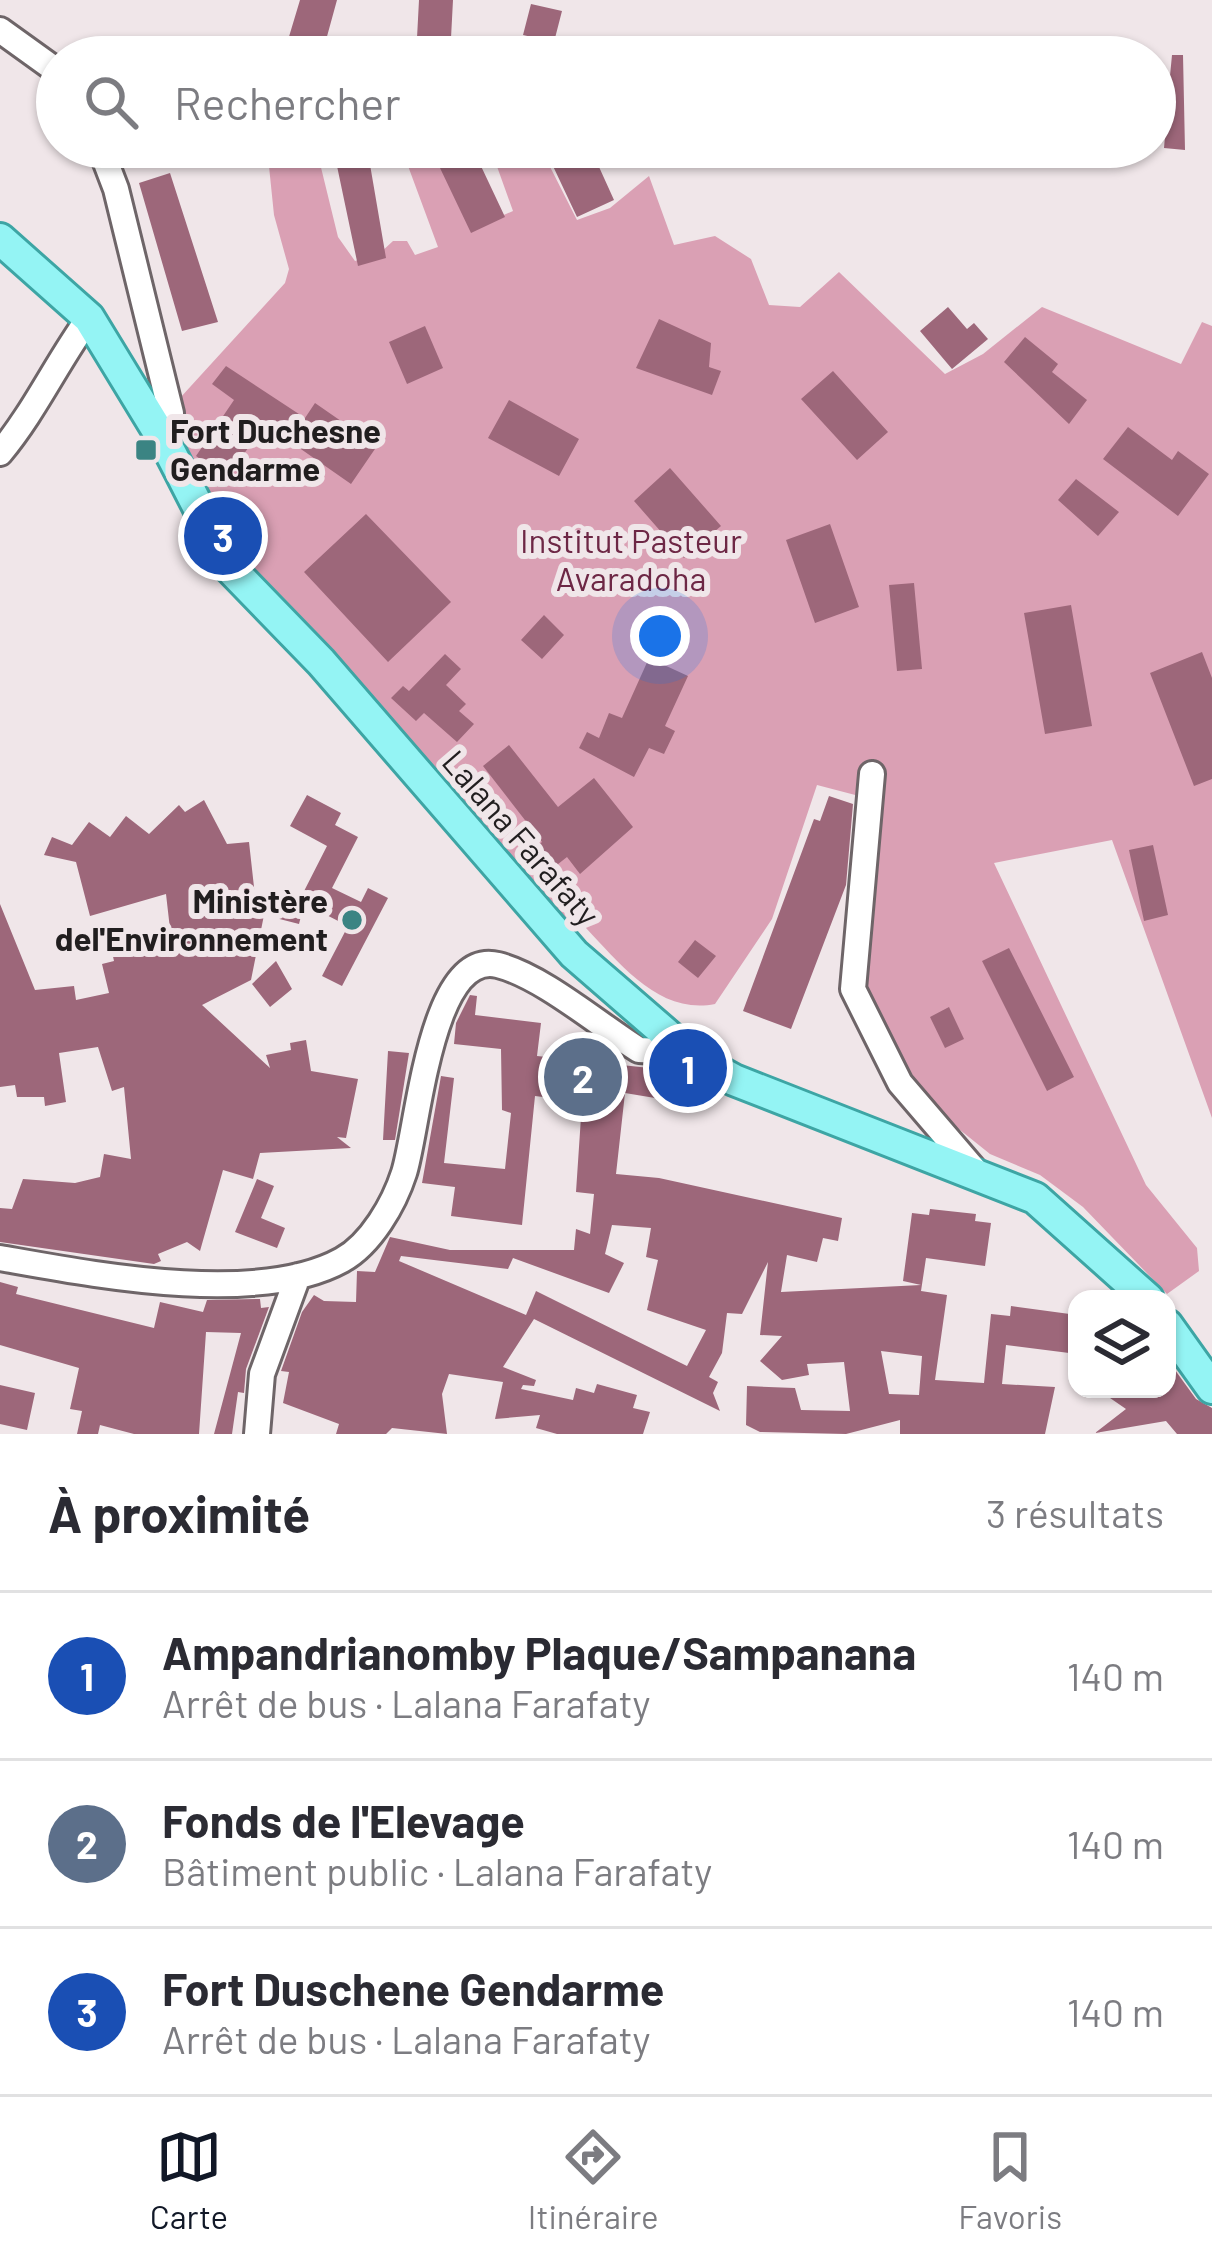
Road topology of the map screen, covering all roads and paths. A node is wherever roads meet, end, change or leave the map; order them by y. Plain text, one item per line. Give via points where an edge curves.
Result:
1 (0, 29) edge
2 (36, 55) edge
3 (108, 168) edge
4 (0, 239) edge
5 (89, 318) junction
6 (167, 446) junction
7 (0, 453) edge
8 (872, 774) dead end
9 (669, 1037) junction
10 (979, 1175) junction
11 (0, 1258) edge
12 (298, 1276) junction
13 (1138, 1290) edge
14 (1176, 1338) edge
15 (1212, 1388) edge
16 (257, 1434) edge

1 - 2 street
3 - 6 street via 171,413
4 - 5 main road, Lalana Farafaty
5 - 6 main road, Lalana Farafaty
5 - 7 street
6 - 9 main road, Lalana Farafaty via 229,567 574,954
8 - 10 street via 853,989 900,1083
9 - 10 main road, Lalana Farafaty via 734,1080
9 - 12 street via 658,1051 639,1050 494,963 463,974 432,1036 393,1202 347,1258
10 - 13 main road, Lalana Farafaty via 1036,1198
11 - 12 street via 169,1283
12 - 16 street via 262,1375
14 - 15 main road

